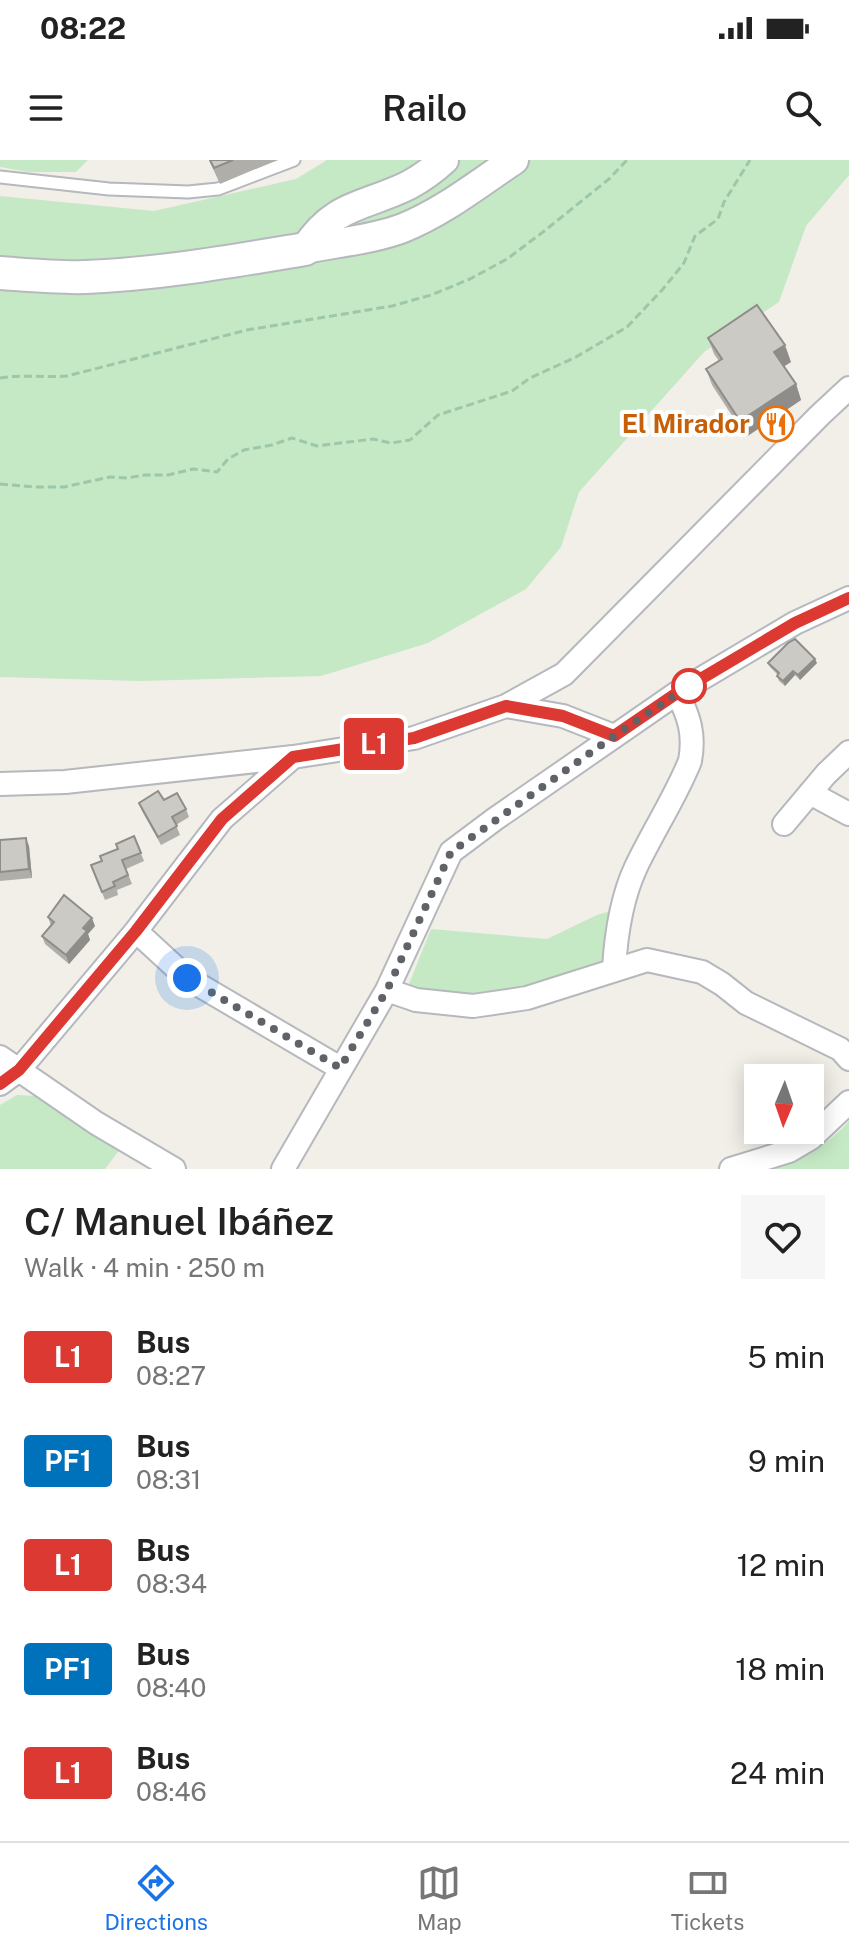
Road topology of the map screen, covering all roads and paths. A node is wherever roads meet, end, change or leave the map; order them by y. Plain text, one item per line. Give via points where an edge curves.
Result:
1 (294, 160) edge
2 (444, 160) edge
3 (514, 160) edge
4 (627, 160) edge
5 (750, 160) edge
6 (0, 177) edge
7 (305, 249) junction
8 (0, 273) edge
9 (0, 378) edge
10 (849, 388) edge
11 (838, 410) edge
12 (0, 484) edge
13 (849, 598) edge
14 (564, 674) junction
15 (677, 693) junction
16 (506, 706) junction
17 (563, 716) junction
18 (614, 736) junction
19 (849, 752) edge
20 (293, 757) junction
21 (0, 784) edge
22 (810, 793) junction
23 (849, 814) edge
24 (784, 824) dead end
25 (136, 931) junction
26 (614, 969) junction
27 (387, 990) junction
28 (0, 1057) edge
29 (849, 1059) edge
30 (340, 1068) junction
31 (19, 1070) junction
32 (0, 1084) edge
33 (849, 1102) edge
34 (174, 1169) edge
35 (283, 1169) edge
36 (731, 1169) edge

1 - 6 lane via 218,189 188,192
2 - 7 street via 406,186 349,208 315,233
3 - 7 street via 400,229
4 - 9 path via 507,259 431,295 247,330 67,376
5 - 12 path via 718,219 695,236 684,263 627,327 512,391 438,415 410,440 317,446 292,438 244,450 217,472 193,469 110,477 64,487
7 - 8 main road via 120,275
10 - 11 street
11 - 14 street
13 - 15 street via 795,623
14 - 16 street
14 - 17 street via 558,692
15 - 18 street
15 - 26 street via 688,714 690,761 635,869 623,902
16 - 17 street
16 - 20 street via 414,738
17 - 18 street
18 - 27 street via 451,852
19 - 22 street
20 - 21 street
20 - 25 street via 222,819
22 - 23 street
22 - 24 street
25 - 30 street via 187,978
25 - 31 street
26 - 27 street via 527,998 473,1006 416,1000
26 - 29 street via 647,960 702,972 746,1003 840,1049
27 - 30 street
28 - 31 street
30 - 35 street
31 - 32 street
31 - 34 street
33 - 36 street via 789,1151

